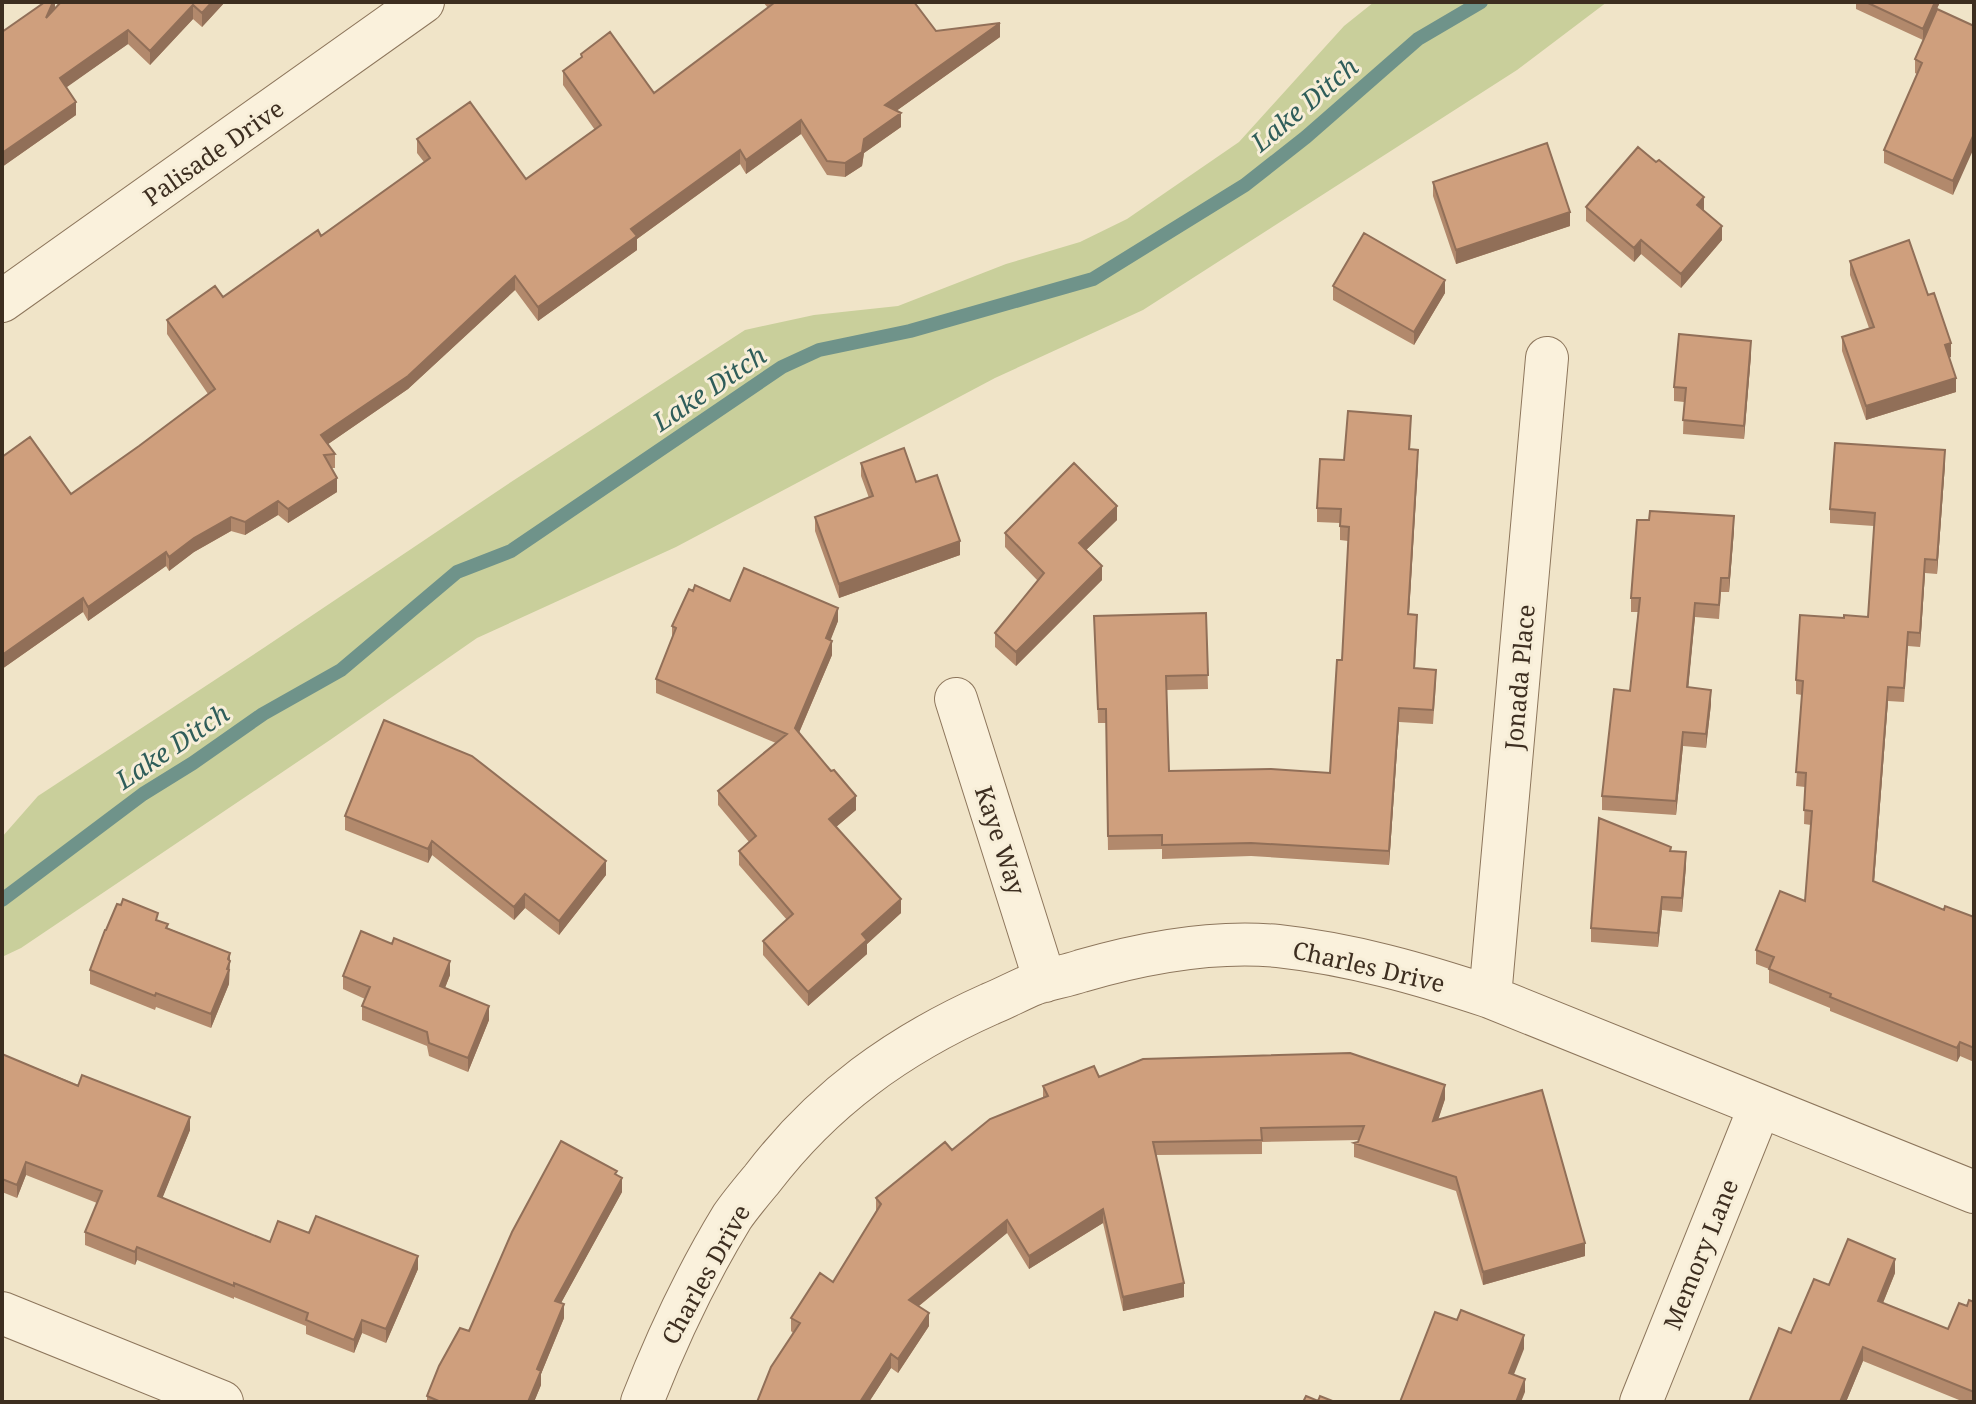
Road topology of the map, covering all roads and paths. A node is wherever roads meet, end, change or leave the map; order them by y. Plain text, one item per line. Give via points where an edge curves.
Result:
1 (423, 2) edge
2 (2, 301) edge
3 (1547, 358) dead end
4 (956, 699) dead end
5 (1045, 981) junction
6 (1490, 997) junction
7 (1760, 1106) junction
8 (1974, 1192) edge
9 (2, 1313) edge
10 (222, 1402) edge
11 (642, 1402) edge
12 (1641, 1402) edge

1 - 2 street, Palisade Drive
3 - 6 street, Jonada Place
4 - 5 street, Kaye Way
5 - 6 street, Charles Drive via 1185,949 1276,946 1422,974
5 - 11 street, Charles Drive via 958,1018 896,1054 838,1097 781,1154 734,1215 697,1277
6 - 7 street, Charles Drive
7 - 8 street, Charles Drive
7 - 12 street, Memory Lane
9 - 10 street

